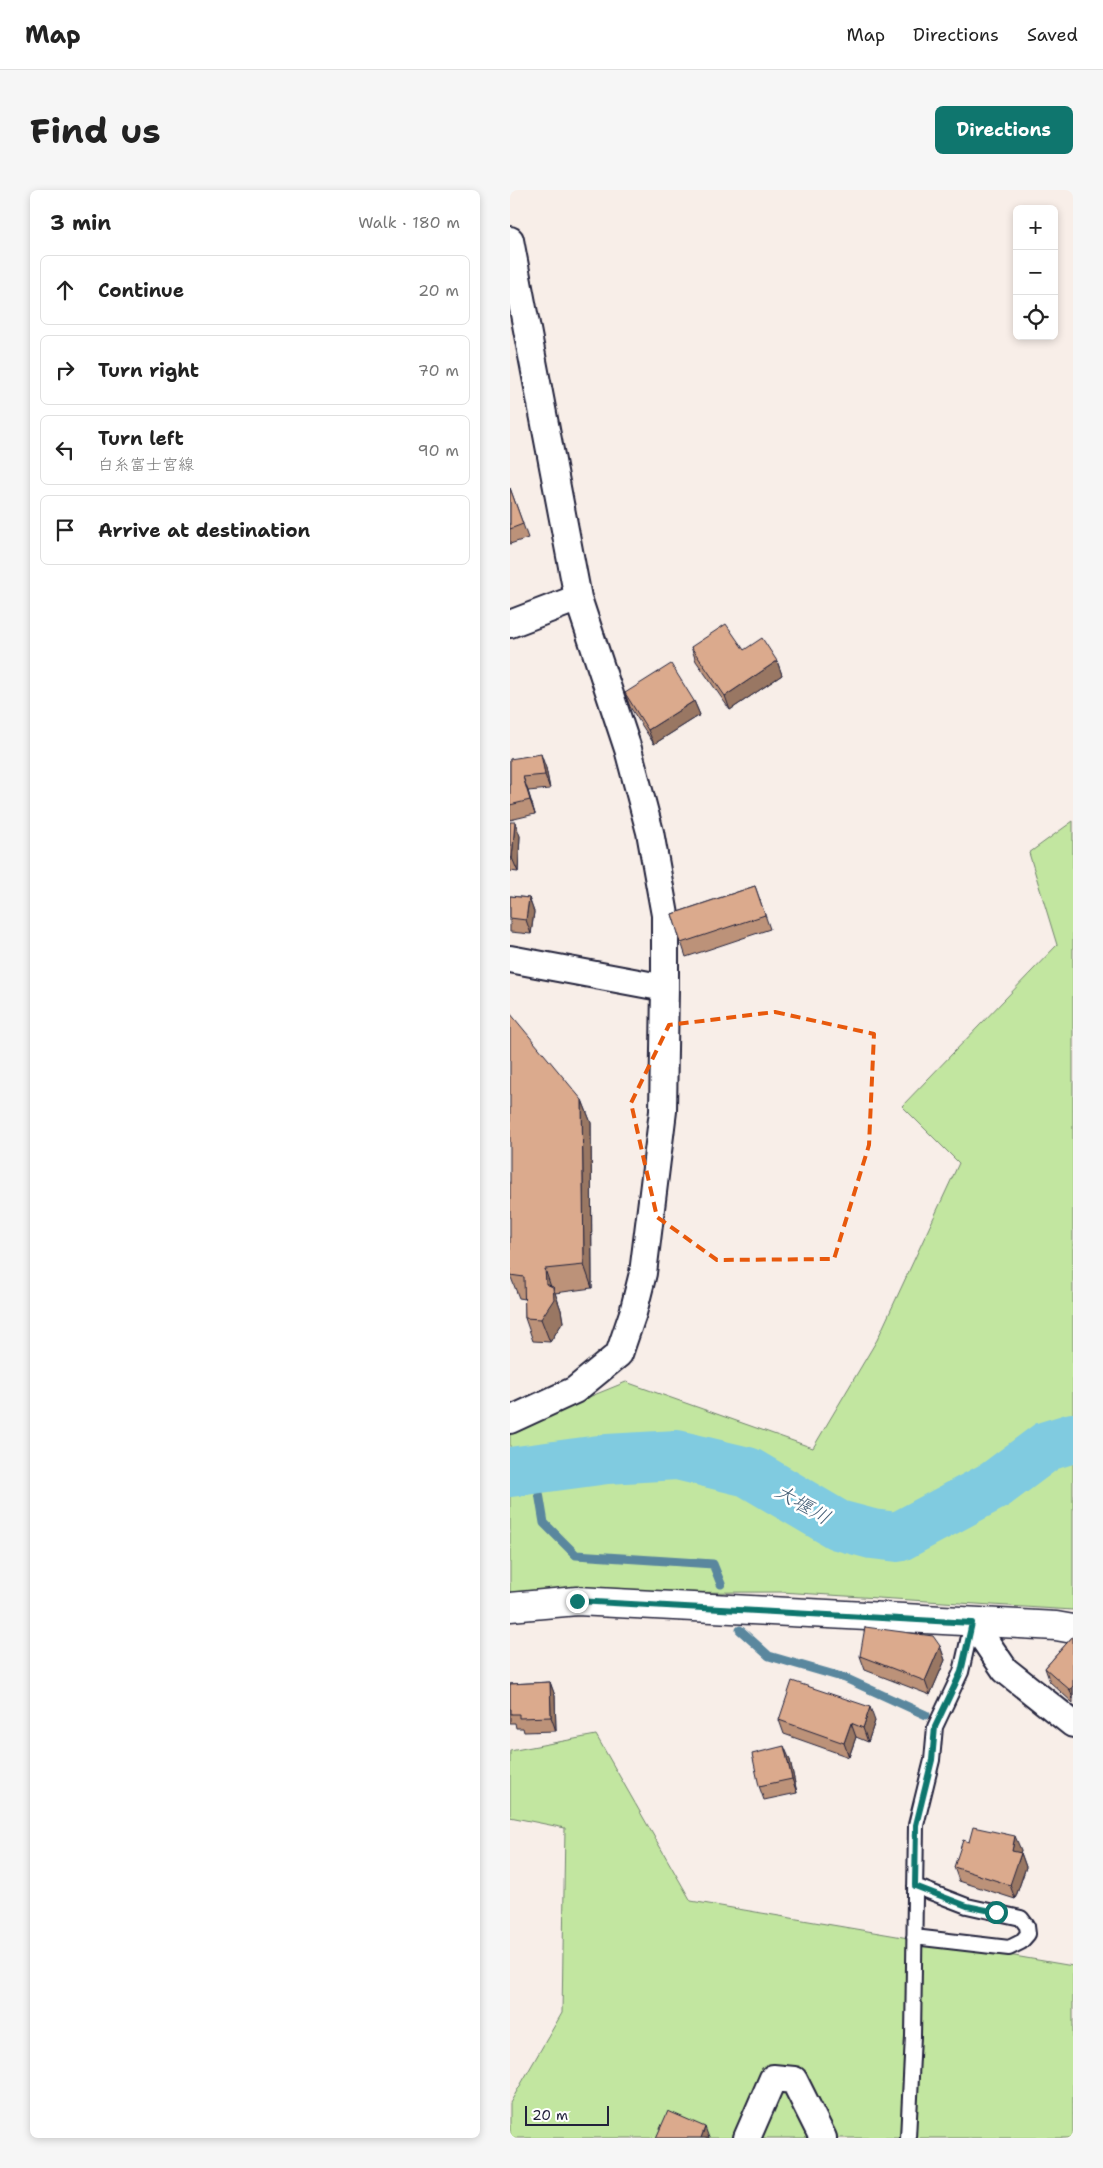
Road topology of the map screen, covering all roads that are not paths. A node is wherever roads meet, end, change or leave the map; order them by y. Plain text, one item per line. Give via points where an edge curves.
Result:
1 (510, 240) edge
2 (578, 598) junction
3 (510, 624) edge
4 (510, 959) edge
5 (665, 988) junction
6 (510, 1420) edge
7 (510, 1607) edge
8 (972, 1623) junction
9 (1073, 1629) edge
10 (1073, 1724) edge
11 (915, 1886) junction
12 (914, 1937) junction
13 (747, 2138) edge
14 (823, 2138) edge
15 (908, 2138) edge

1 - 2 street
2 - 3 street
2 - 5 street via 628,749 650,832 665,915
4 - 5 street
5 - 6 street via 663,1111 645,1264 619,1354 575,1390
7 - 8 main road via 577,1601
8 - 9 main road
8 - 10 street via 1005,1670
8 - 11 lane via 961,1672 935,1727 932,1760 916,1825
11 - 12 lane
11 - 12 lane via 967,1906 1021,1918 1028,1934 1009,1948
12 - 15 lane
13 - 14 street via 773,2078 794,2080

